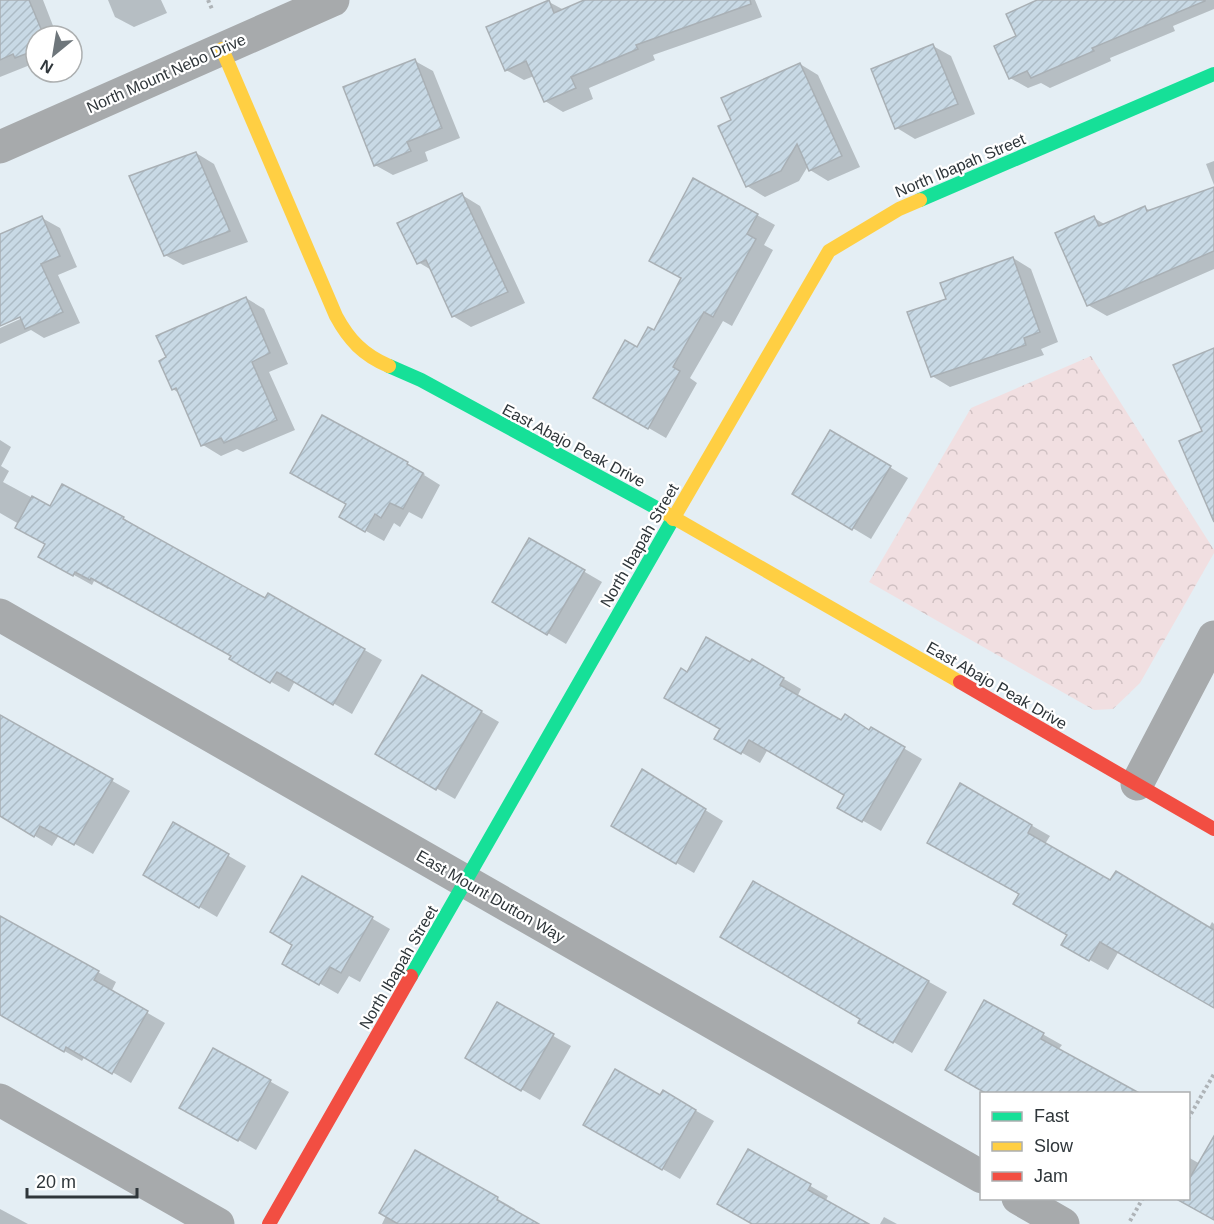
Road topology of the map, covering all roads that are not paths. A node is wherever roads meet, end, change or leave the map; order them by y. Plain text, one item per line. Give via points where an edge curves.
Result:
1 (333, 0) edge
2 (222, 49) junction
3 (1214, 74) edge
4 (0, 147) edge
5 (674, 518) junction
6 (0, 615) edge
7 (1214, 637) edge
8 (1137, 784) junction
9 (1214, 829) edge
10 (466, 882) junction
11 (0, 1100) edge
12 (980, 1177) edge
13 (1021, 1200) edge
14 (218, 1224) edge
15 (269, 1224) edge
16 (1063, 1224) edge

1 - 2 street, North Mount Nebo Drive
2 - 4 street, North Mount Nebo Drive
2 - 5 street, East Abajo Peak Drive via 336,316 361,351
3 - 5 street, North Ibapah Street via 899,209 830,251
5 - 8 street, East Abajo Peak Drive
5 - 10 street, North Ibapah Street
6 - 10 street, East Mount Dutton Way
7 - 8 street
8 - 9 street, East Abajo Peak Drive
10 - 12 street, East Mount Dutton Way
10 - 15 street, North Ibapah Street
11 - 14 street
13 - 16 street

